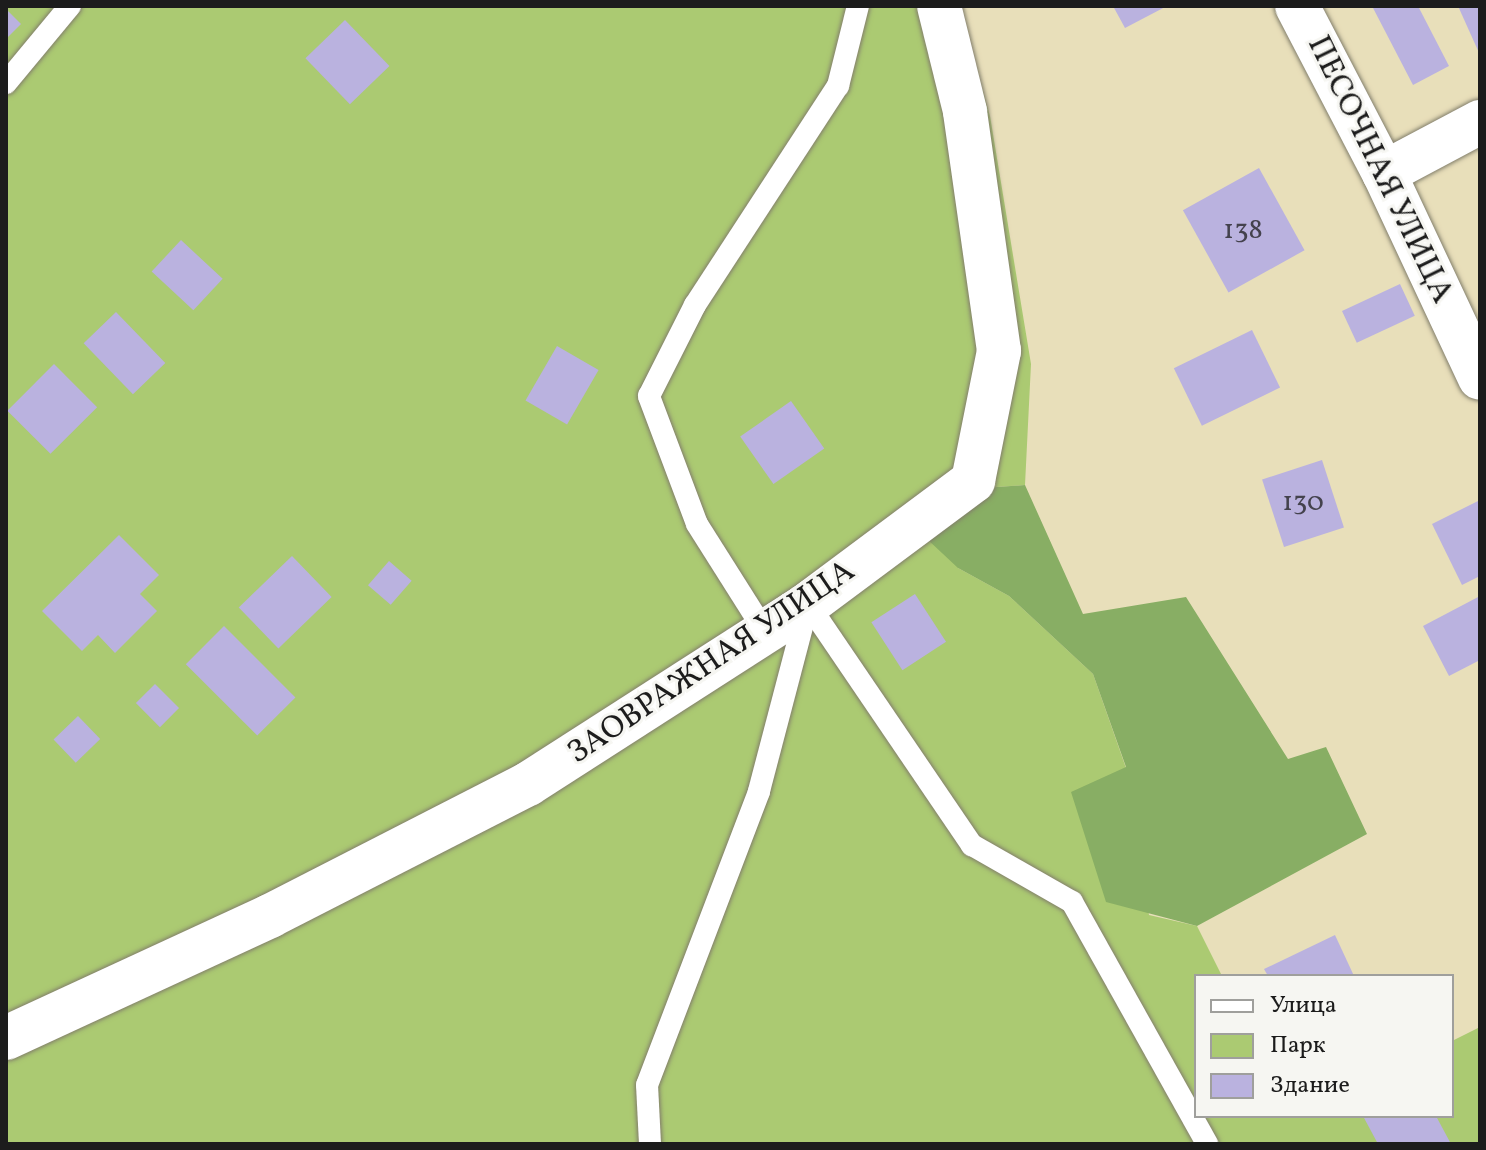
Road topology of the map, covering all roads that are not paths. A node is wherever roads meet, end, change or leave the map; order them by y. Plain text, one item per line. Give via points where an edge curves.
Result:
1 (70, 6) edge
2 (858, 6) edge
3 (939, 6) edge
4 (1297, 6) edge
5 (6, 83) edge
6 (1480, 122) edge
7 (1384, 173) junction
8 (1480, 378) edge
9 (808, 604) junction
10 (764, 630) junction
11 (6, 1038) edge
12 (650, 1144) edge
13 (1207, 1144) edge

1 - 5 lane
2 - 10 lane via 838,86 695,305 649,396 697,524
3 - 9 street, ЗАОВРАЖНАЯ УЛИЦА via 965,111 999,351 973,481
4 - 7 street, ПЕСОЧНАЯ УЛИЦА
6 - 7 street
7 - 8 street, ПЕСОЧНАЯ УЛИЦА
9 - 10 street, ЗАОВРАЖНАЯ УЛИЦА
9 - 12 lane via 759,791 647,1085
9 - 13 lane via 972,845 1072,902
10 - 11 street, ЗАОВРАЖНАЯ УЛИЦА via 672,696 528,784 270,916

